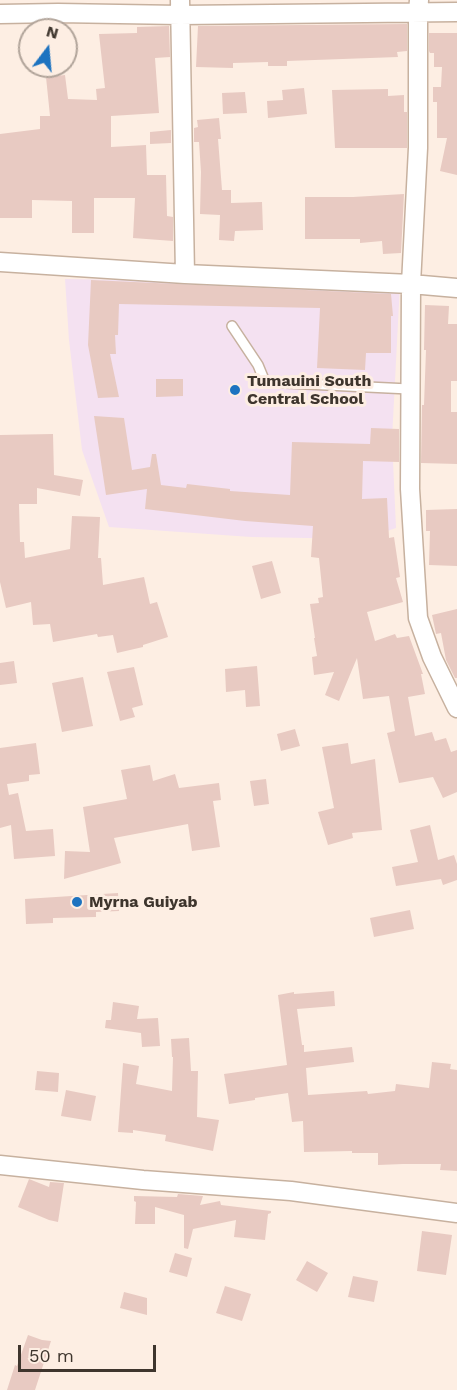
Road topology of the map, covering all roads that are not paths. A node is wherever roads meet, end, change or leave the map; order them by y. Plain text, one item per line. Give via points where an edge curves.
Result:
1 (418, 6) edge
2 (180, 7) edge
3 (457, 12) edge
4 (0, 14) edge
5 (0, 262) edge
6 (185, 274) junction
7 (411, 284) junction
8 (457, 288) edge
9 (232, 326) dead end
10 (409, 389) junction
11 (457, 708) edge
12 (0, 1165) edge
13 (457, 1214) edge

1 - 2 street
1 - 3 street
1 - 7 street via 418,148
2 - 4 street
2 - 6 street
5 - 6 street
6 - 7 street
7 - 8 street
7 - 10 street
9 - 10 lane via 265,382
10 - 11 street via 418,618
12 - 13 street via 291,1191

